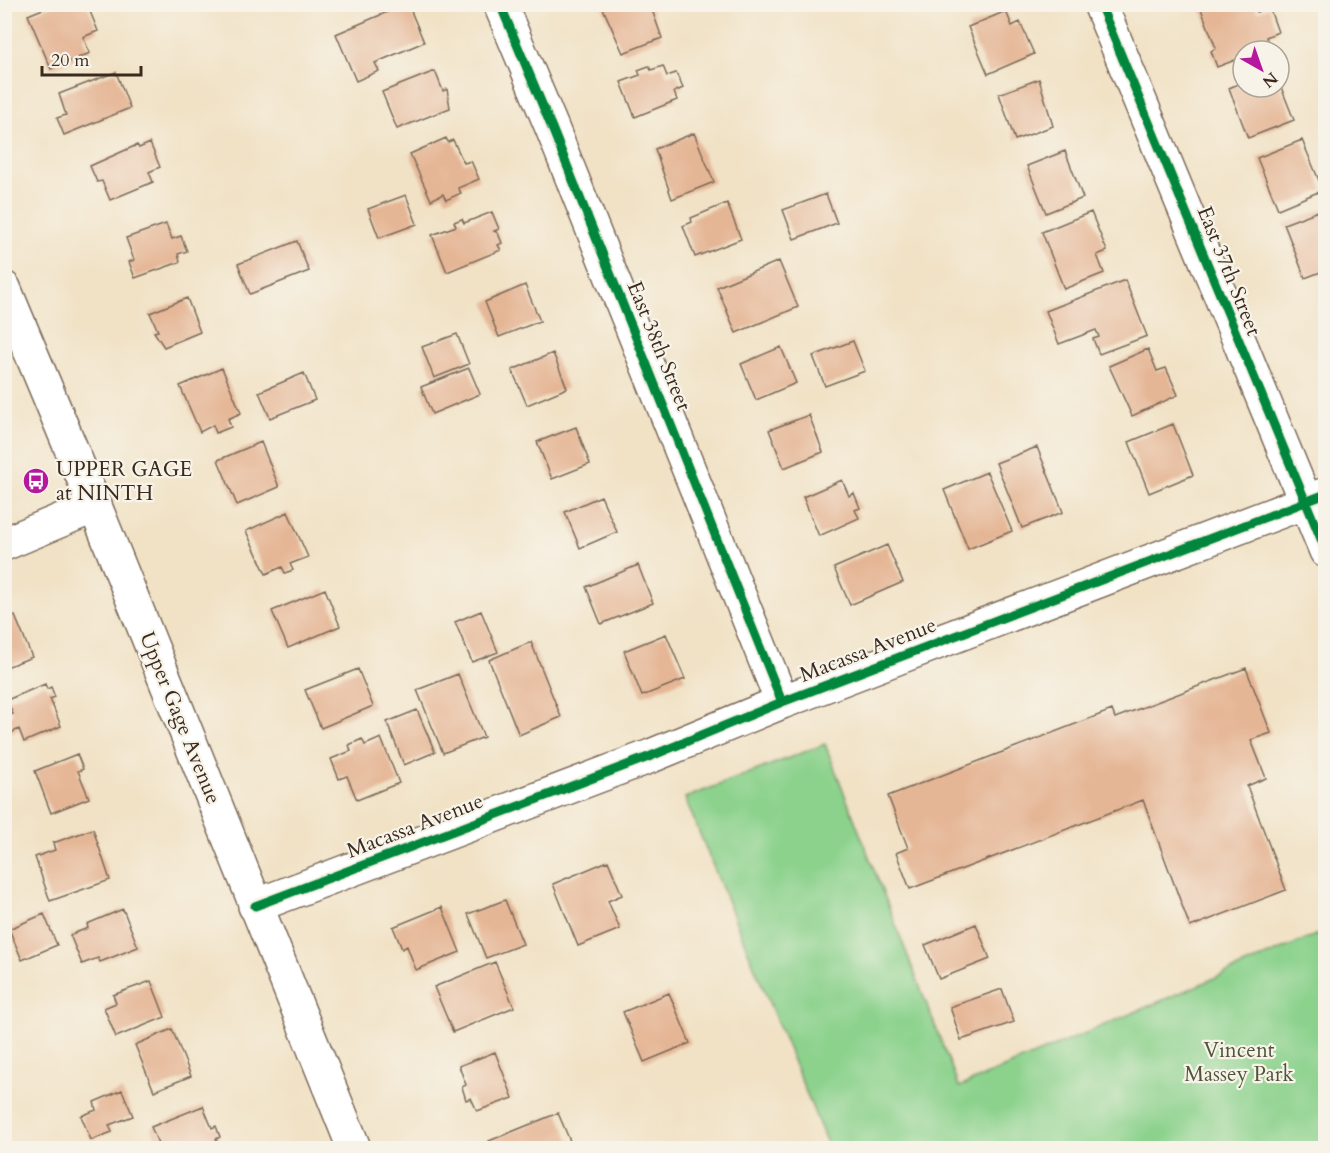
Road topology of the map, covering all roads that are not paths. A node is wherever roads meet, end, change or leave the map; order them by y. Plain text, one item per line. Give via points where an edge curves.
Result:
1 (501, 4) edge
2 (1100, 4) edge
3 (4, 288) edge
4 (1315, 498) edge
5 (94, 506) junction
6 (4, 544) edge
7 (1326, 551) edge
8 (782, 702) junction
9 (255, 906) junction
10 (354, 1149) edge

1 - 8 street, East 38th Street
2 - 4 street, East 37th Street
3 - 5 street, Upper Gage Avenue
4 - 7 street, East 37th Street
4 - 8 street, Macassa Avenue
5 - 6 street
5 - 9 street, Upper Gage Avenue
8 - 9 street, Macassa Avenue via 651,756
9 - 10 street, Upper Gage Avenue

